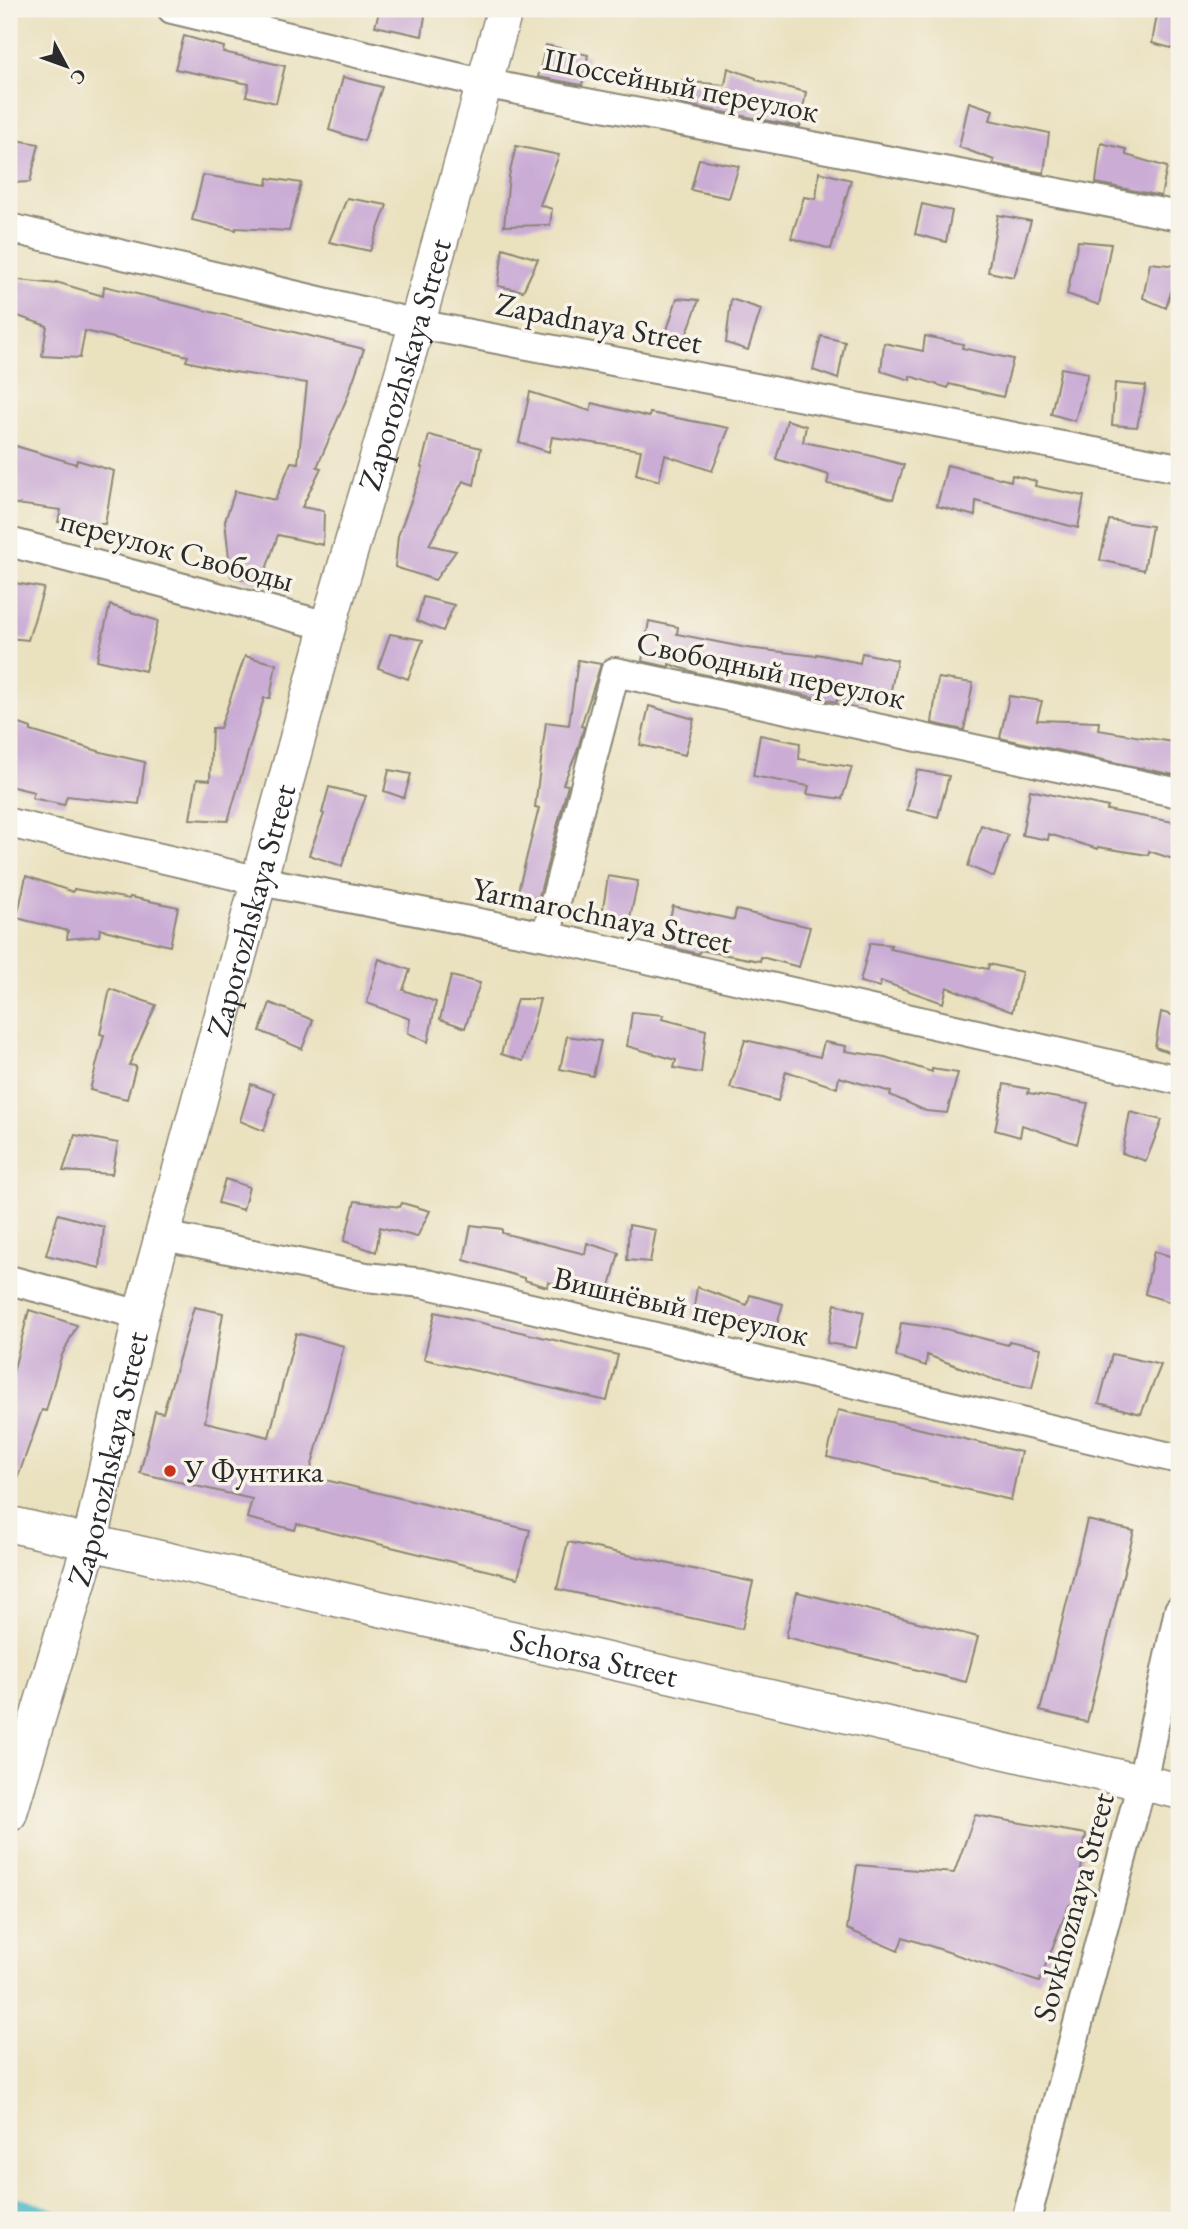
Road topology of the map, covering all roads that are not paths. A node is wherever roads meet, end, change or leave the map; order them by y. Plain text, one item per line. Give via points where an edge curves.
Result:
1 (172, 9) edge
2 (505, 9) edge
3 (482, 83) junction
4 (1179, 215) edge
5 (9, 228) edge
6 (416, 324) junction
7 (1179, 468) edge
8 (9, 542) edge
9 (328, 626) junction
10 (1179, 793) edge
11 (9, 823) edge
12 (260, 881) junction
13 (546, 936) junction
14 (1179, 1080) edge
15 (164, 1236) junction
16 (9, 1280) edge
17 (141, 1315) junction
18 (1179, 1459) edge
19 (9, 1524) edge
20 (90, 1543) junction
21 (1179, 1609) edge
22 (1142, 1783) junction
23 (1179, 1791) edge
24 (9, 1814) edge
25 (1026, 2220) edge

1 - 3 street, Шоссейный переулок
2 - 3 street, Zaporozhskaya Street
3 - 4 street, Шоссейный переулок
3 - 6 street, Zaporozhskaya Street
5 - 6 street, Zapadnaya Street
6 - 7 street, Zapadnaya Street
6 - 9 street, Zaporozhskaya Street
8 - 9 street, переулок Свободы
9 - 12 street, Zaporozhskaya Street
10 - 13 street, Свободный переулок via 615,672
11 - 12 street, Yarmarochnaya Street
12 - 13 street, Yarmarochnaya Street
12 - 15 street, Zaporozhskaya Street
13 - 14 street, Yarmarochnaya Street
15 - 17 street, Zaporozhskaya Street
15 - 18 street, Вишнёвый переулок via 366,1277 423,1283
16 - 17 street
17 - 20 street, Zaporozhskaya Street
19 - 20 street, Schorsa Street
20 - 22 street, Schorsa Street
20 - 24 street, Zaporozhskaya Street
21 - 22 street, Sovkhoznaya Street
22 - 23 street, Schorsa Street
22 - 25 street, Sovkhoznaya Street

